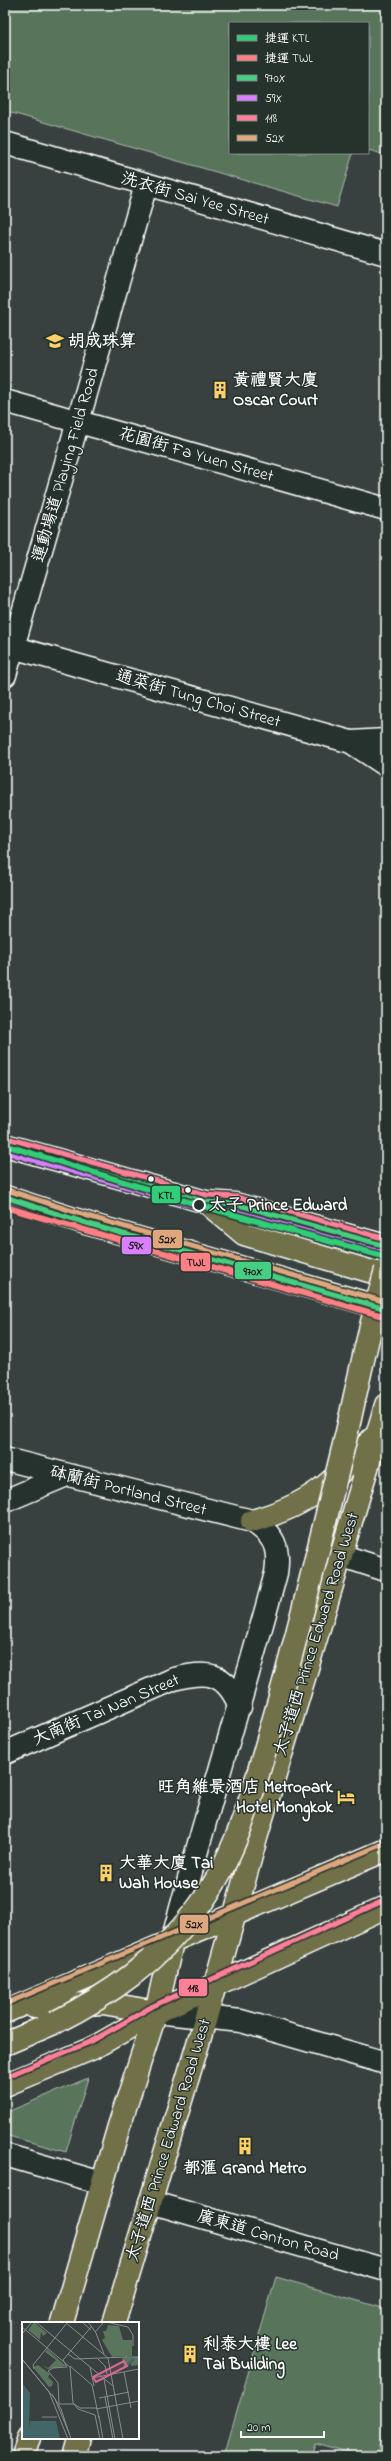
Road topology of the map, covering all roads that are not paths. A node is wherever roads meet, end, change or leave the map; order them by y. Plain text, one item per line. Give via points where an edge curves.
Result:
1 (5, 143) edge
2 (146, 185) junction
3 (386, 254) edge
4 (5, 401) edge
5 (78, 422) junction
6 (386, 509) edge
7 (9, 646) edge
8 (5, 676) edge
9 (386, 740) edge
10 (351, 742) junction
11 (386, 765) edge
12 (5, 1145) edge
13 (5, 1197) edge
14 (206, 1202) junction
15 (386, 1246) edge
16 (386, 1270) edge
17 (386, 1276) edge
18 (386, 1309) edge
19 (386, 1405) edge
20 (378, 1432) junction
21 (5, 1460) edge
22 (64, 1476) junction
23 (5, 1502) edge
24 (252, 1521) junction
25 (340, 1555) junction
26 (386, 1570) edge
27 (240, 1707) junction
28 (5, 1753) edge
29 (386, 1850) edge
30 (386, 1907) edge
31 (236, 1916) junction
32 (172, 1942) junction
33 (216, 1983) junction
34 (10, 2010) edge
35 (156, 2012) junction
36 (206, 2017) junction
37 (5, 2044) edge
38 (386, 2063) edge
39 (5, 2085) edge
40 (5, 2155) edge
41 (102, 2183) junction
42 (150, 2202) junction
43 (386, 2270) edge
44 (62, 2322) edge
45 (114, 2322) edge
46 (29, 2439) edge
47 (79, 2439) edge
48 (23, 2456) edge
49 (74, 2456) edge

1 - 2 street, 洗衣街 Sai Yee Street
2 - 3 street, 洗衣街 Sai Yee Street
2 - 5 street, 運動場道 Playing Field Road
4 - 5 street, 花園街 Fa Yuen Street
5 - 6 street, 花園街 Fa Yuen Street
5 - 7 street, 運動場道 Playing Field Road
7 - 8 street, 運動場道 Playing Field Road
7 - 10 street, 通菜街 Tung Choi Street
9 - 10 street
10 - 11 street, 通菜街 Tung Choi Street
12 - 14 main road
13 - 18 main road via 89,1224
14 - 15 main road via 235,1204
14 - 17 main road via 244,1234
16 - 37 main road, bridge via 305,1607 242,1827 222,1869 192,1915 168,1944 133,1976 95,2002
19 - 20 main road, 太子道西 Prince Edward Road West
20 - 24 main road via 353,1461 315,1495 275,1515
20 - 25 main road, 太子道西 Prince Edward Road West
21 - 22 street, 砵蘭街 Portland Street
22 - 23 street
22 - 24 street, 砵蘭街 Portland Street
24 - 27 street via 265,1530 274,1542 278,1558
25 - 26 street
25 - 31 main road, 太子道西 Prince Edward Road West via 256,1838
27 - 28 street, 大南街 Tai Nan Street via 233,1690 220,1678 206,1674 190,1675 174,1679
27 - 32 street via 195,1854
29 - 31 main road
30 - 33 main road
31 - 32 main road
31 - 33 main road, 太子道西 Prince Edward Road West
32 - 34 main road
32 - 35 main road
33 - 35 main road
33 - 36 main road, 太子道西 Prince Edward Road West
34 - 35 main road via 92,2003
35 - 36 street
35 - 39 main road via 93,2048
35 - 41 main road
36 - 38 street via 241,2021
36 - 42 main road, 太子道西 Prince Edward Road West
40 - 41 street
41 - 44 main road
42 - 43 street, 廣東道 Canton Road
42 - 45 main road, 太子道西 Prince Edward Road West
46 - 48 main road
47 - 49 main road

